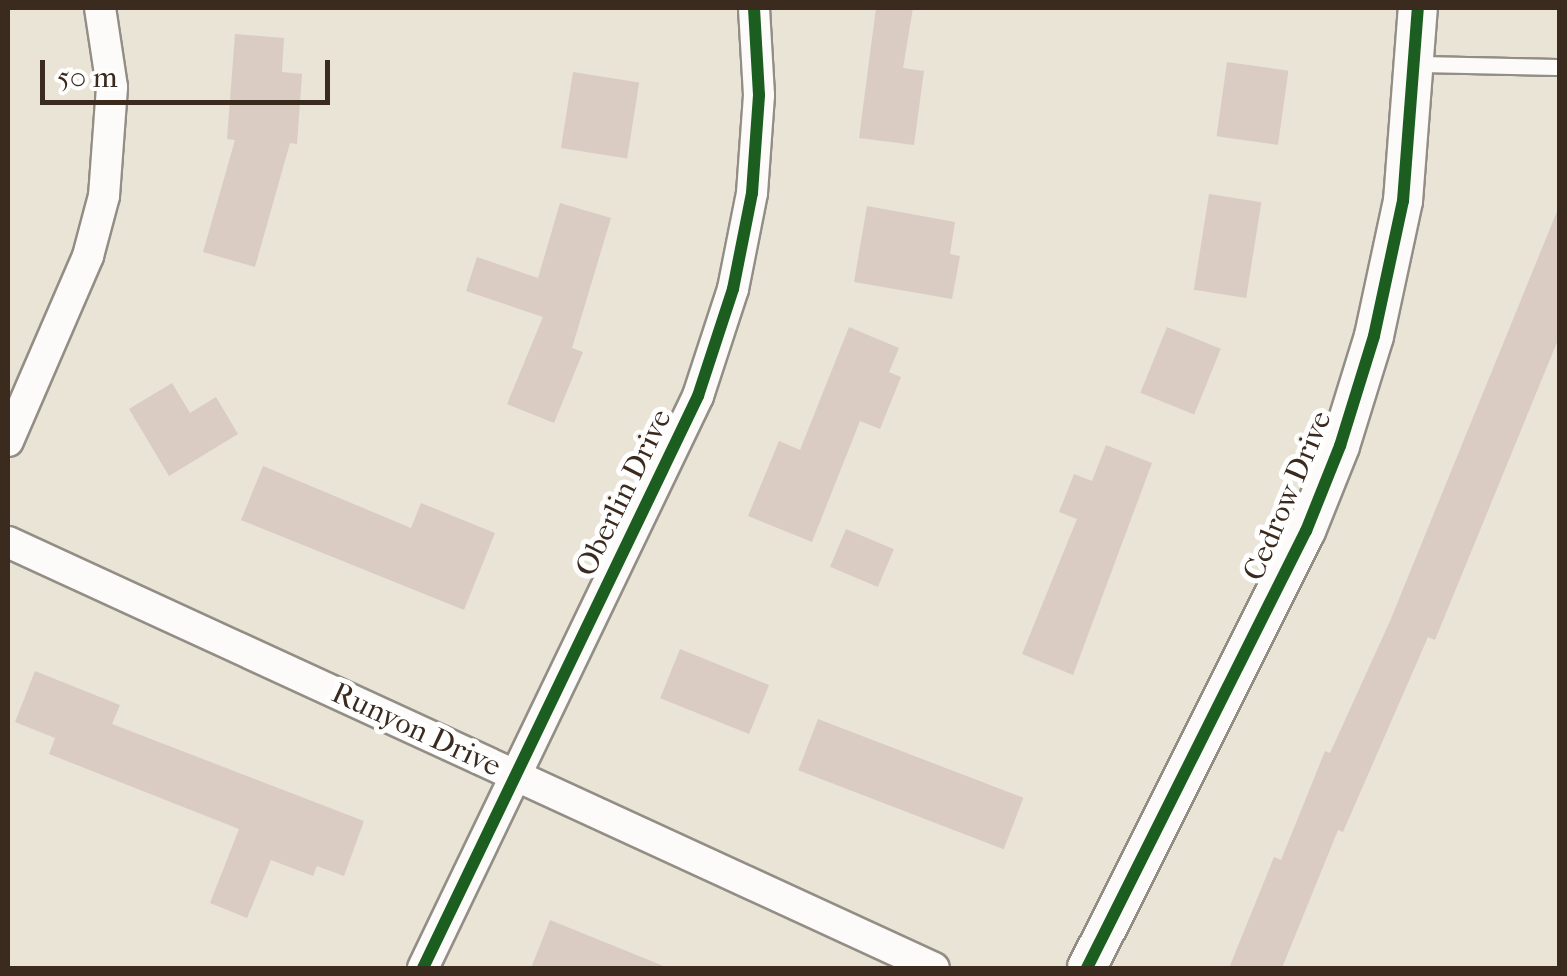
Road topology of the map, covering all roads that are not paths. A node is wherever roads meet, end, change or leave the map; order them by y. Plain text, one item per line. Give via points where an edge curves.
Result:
1 (100, 8) edge
2 (754, 8) edge
3 (1418, 8) edge
4 (1418, 64) junction
5 (1560, 66) edge
6 (8, 441) edge
7 (8, 542) edge
8 (515, 776) junction
9 (423, 968) edge
10 (934, 968) edge
11 (1086, 968) edge

1 - 6 street via 112,87 104,196 88,256
2 - 8 street, Oberlin Drive via 754,173 733,289 698,396
3 - 4 street, Cedrow Drive
4 - 5 lane
4 - 11 street, Cedrow Drive via 1403,202 1374,336 1340,446 1306,531
7 - 8 street, Runyon Drive
8 - 9 street, Oberlin Drive
8 - 10 street, Runyon Drive

